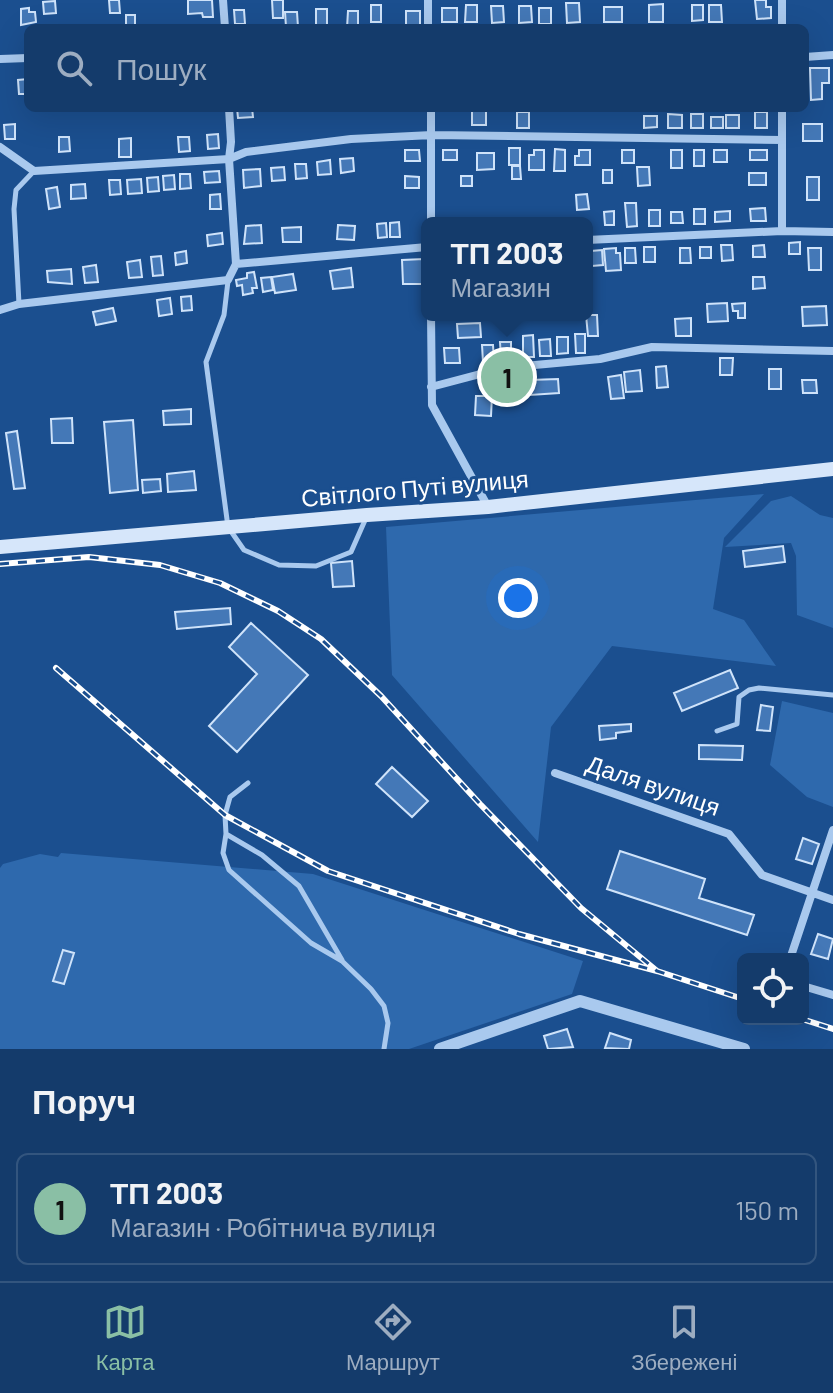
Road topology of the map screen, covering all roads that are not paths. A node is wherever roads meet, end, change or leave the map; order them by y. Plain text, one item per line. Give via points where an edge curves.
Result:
1 (223, 0) edge
2 (428, 0) edge
3 (782, 0) edge
4 (225, 24) edge
5 (428, 24) edge
6 (782, 24) edge
7 (833, 55) edge
8 (809, 57) edge
9 (24, 58) edge
10 (0, 59) edge
11 (229, 112) edge
12 (431, 112) edge
13 (782, 112) edge
14 (432, 135) junction
15 (782, 140) junction
16 (0, 147) edge
17 (229, 159) junction
18 (34, 171) junction
19 (431, 217) edge
20 (782, 231) junction
21 (833, 232) edge
22 (593, 240) edge
23 (421, 248) edge
24 (236, 264) junction
25 (228, 280) junction
26 (19, 304) junction
27 (0, 310) edge
28 (431, 321) edge
29 (833, 351) edge
30 (431, 387) junction
31 (833, 469) edge
32 (488, 507) junction
33 (367, 515) junction
34 (228, 527) junction
35 (0, 547) edge
36 (833, 695) edge
37 (717, 731) dead end
38 (555, 773) dead end
39 (248, 783) dead end
40 (833, 830) edge
41 (226, 834) junction
42 (812, 893) junction
43 (833, 900) edge
44 (792, 953) edge
45 (342, 961) junction
46 (809, 988) edge
47 (833, 995) edge
48 (716, 1045) edge
49 (445, 1048) edge
50 (384, 1049) edge
51 (744, 1049) edge

1 - 4 street
2 - 5 street
3 - 6 street
7 - 8 street
9 - 10 street
11 - 17 street
12 - 14 street
13 - 15 street
14 - 15 street
14 - 17 street via 351,139 246,152
14 - 19 street
15 - 20 street
16 - 18 street
17 - 18 street
17 - 24 street
18 - 26 lane via 16,190
20 - 21 street
20 - 22 street
23 - 24 street
24 - 25 street
25 - 26 street
25 - 34 lane via 224,315 206,362
26 - 27 street
28 - 30 street
29 - 30 street via 652,347 600,359 503,368
30 - 32 street via 432,405
31 - 32 main road, Світлого Путі вулиця
32 - 33 main road, Світлого Путі вулиця
33 - 34 main road, Світлого Путі вулиця
33 - 34 lane via 351,552 316,566 279,565 244,550
34 - 35 main road, Світлого Путі вулиця
36 - 37 lane via 749,690 739,697 737,724
38 - 42 street, Даля вулиця via 729,834 762,875
39 - 41 lane via 230,797
40 - 42 street
41 - 45 lane via 299,886
41 - 45 lane via 223,853 229,870 311,943
42 - 43 street, Даля вулиця
42 - 44 street
45 - 50 lane via 384,1006
46 - 47 street
48 - 49 street via 580,1001
48 - 51 street

